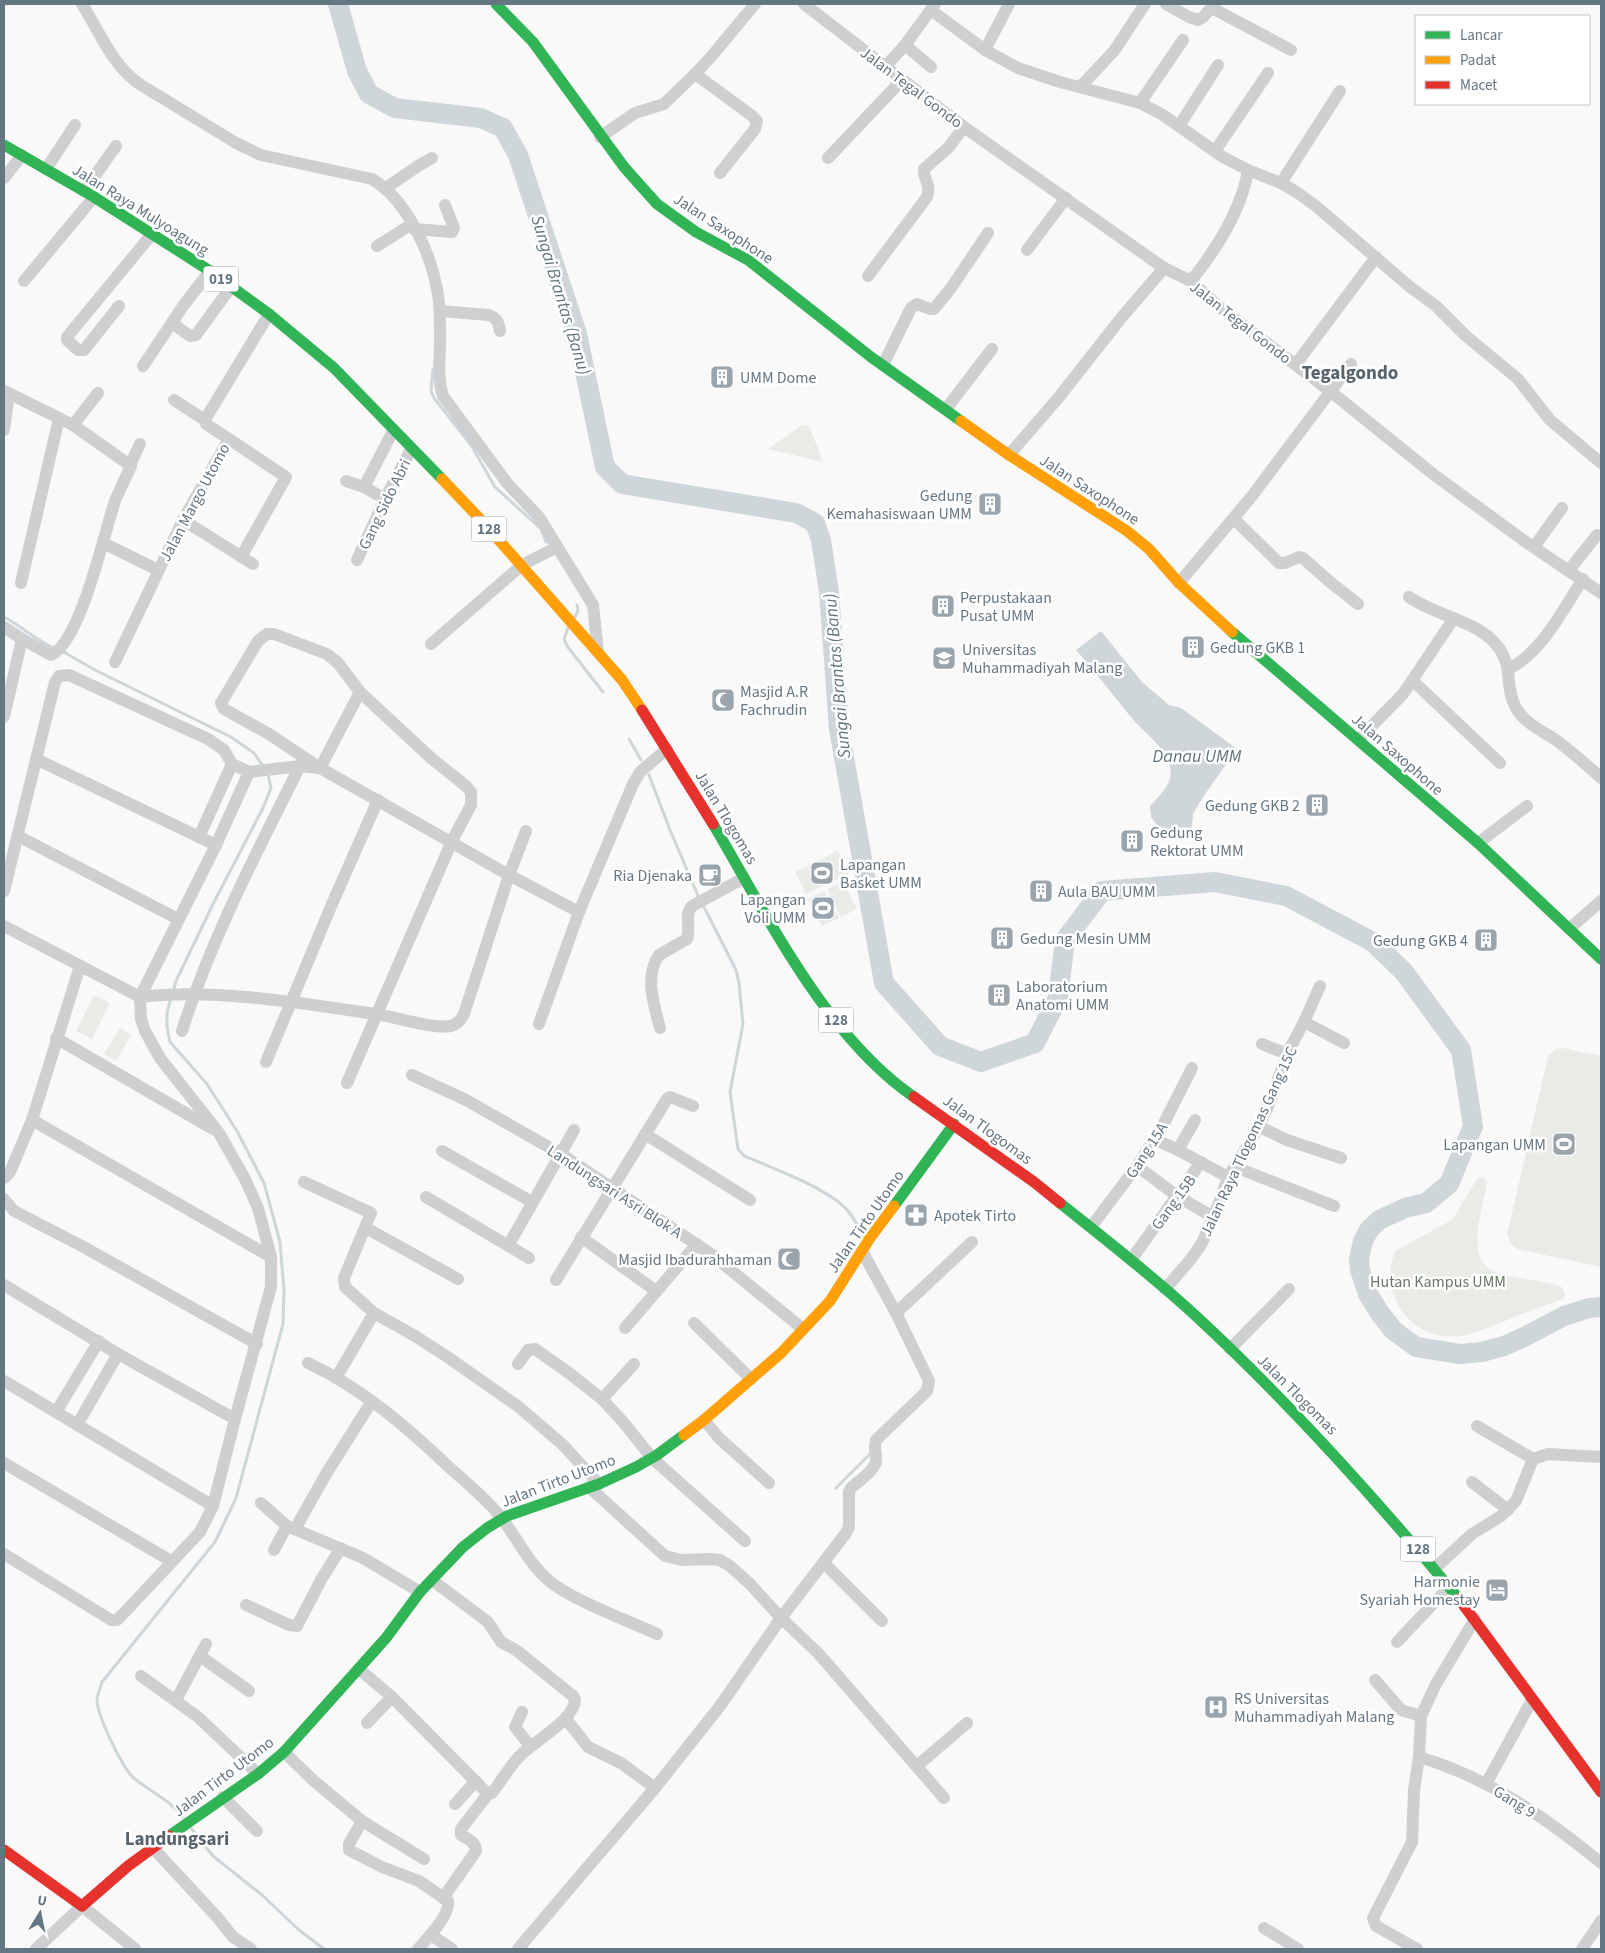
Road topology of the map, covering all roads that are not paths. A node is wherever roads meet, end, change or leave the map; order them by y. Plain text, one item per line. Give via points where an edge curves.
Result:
1 (82, 4) edge
2 (496, 4) edge
3 (755, 4) edge
4 (804, 4) edge
5 (1009, 4) edge
6 (1145, 4) edge
7 (1166, 4) edge
8 (1213, 6) edge
9 (933, 7) edge
10 (1183, 40) dead end
11 (905, 45) junction
12 (985, 50) junction
13 (1291, 50) dead end
14 (1218, 65) dead end
15 (885, 67) junction
16 (931, 67) dead end
17 (1268, 73) dead end
18 (695, 74) junction
19 (902, 80) junction
20 (1081, 86) junction
21 (1340, 91) dead end
22 (1140, 104) junction
23 (75, 125) dead end
24 (1179, 126) junction
25 (964, 127) junction
26 (600, 137) junction
27 (4, 145) edge
28 (116, 146) dead end
29 (1215, 151) junction
30 (22, 155) junction
31 (432, 158) dead end
32 (828, 158) dead end
33 (46, 169) junction
34 (1248, 170) junction
35 (720, 173) dead end
36 (4, 178) edge
37 (1281, 183) junction
38 (386, 188) junction
39 (89, 194) junction
40 (1066, 198) junction
41 (445, 205) dead end
42 (406, 229) junction
43 (988, 233) dead end
44 (152, 234) junction
45 (377, 246) dead end
46 (1027, 250) dead end
47 (1376, 257) junction
48 (1164, 268) junction
49 (210, 271) junction
50 (868, 276) dead end
51 (24, 281) dead end
52 (1191, 282) junction
53 (231, 287) junction
54 (119, 306) dead end
55 (440, 311) junction
56 (269, 314) junction
57 (172, 323) junction
58 (500, 331) dead end
59 (992, 349) dead end
60 (1296, 364) junction
61 (1350, 364) dead end
62 (883, 365) junction
63 (143, 366) dead end
64 (1330, 390) junction
65 (7, 392) edge
66 (98, 393) dead end
67 (174, 400) dead end
68 (946, 409) junction
69 (59, 418) junction
70 (205, 420) junction
71 (73, 425) junction
72 (4, 430) edge
73 (393, 431) junction
74 (229, 439) junction
75 (140, 444) dead end
76 (411, 449) junction
77 (1009, 455) junction
78 (1601, 463) edge
79 (130, 465) junction
80 (346, 481) dead end
81 (364, 487) junction
82 (385, 499) junction
83 (1562, 508) dead end
84 (1234, 518) junction
85 (183, 520) junction
86 (1597, 535) dead end
87 (103, 543) junction
88 (557, 547) junction
89 (1534, 547) junction
90 (240, 557) junction
91 (357, 560) dead end
92 (253, 564) dead end
93 (522, 565) junction
94 (158, 570) junction
95 (1569, 570) junction
96 (1583, 580) junction
97 (21, 583) dead end
98 (1179, 583) junction
99 (1601, 593) edge
100 (1409, 597) dead end
101 (1358, 604) dead end
102 (1454, 618) junction
103 (4, 627) edge
104 (22, 639) junction
105 (431, 644) dead end
106 (598, 652) junction
107 (115, 662) dead end
108 (1508, 669) junction
109 (1413, 682) junction
110 (360, 692) junction
111 (4, 718) edge
112 (1358, 740) junction
113 (667, 749) junction
114 (36, 759) junction
115 (1500, 763) dead end
116 (232, 764) junction
117 (300, 766) junction
118 (320, 768) junction
119 (251, 772) junction
120 (1601, 778) edge
121 (378, 800) junction
122 (1527, 806) dead end
123 (526, 832) dead end
124 (18, 836) junction
125 (199, 837) junction
126 (452, 841) junction
127 (1478, 843) junction
128 (216, 845) junction
129 (509, 875) junction
130 (744, 878) junction
131 (4, 891) edge
132 (1601, 901) edge
133 (579, 912) junction
134 (178, 919) junction
135 (4, 926) edge
136 (1569, 929) junction
137 (1601, 959) edge
138 (80, 966) junction
139 (1320, 986) dead end
140 (191, 994) junction
141 (140, 997) junction
142 (290, 1002) junction
143 (377, 1014) junction
144 (1304, 1022) junction
145 (539, 1024) dead end
146 (660, 1028) dead end
147 (182, 1031) dead end
148 (56, 1038) junction
149 (1344, 1043) dead end
150 (1262, 1044) dead end
151 (1287, 1054) junction
152 (266, 1062) dead end
153 (1192, 1068) dead end
154 (412, 1075) dead end
155 (347, 1083) dead end
156 (693, 1106) dead end
157 (32, 1120) junction
158 (1195, 1120) dead end
159 (954, 1124) junction
160 (1258, 1126) junction
161 (574, 1130) dead end
162 (219, 1133) junction
163 (645, 1134) junction
164 (1154, 1139) junction
165 (1178, 1150) junction
166 (442, 1151) dead end
167 (560, 1154) junction
168 (1340, 1158) dead end
169 (1201, 1162) junction
170 (1137, 1166) junction
171 (1232, 1172) junction
172 (6, 1177) edge
173 (304, 1182) dead end
174 (612, 1188) junction
175 (4, 1195) edge
176 (1177, 1196) junction
177 (426, 1197) dead end
178 (4, 1199) edge
179 (750, 1200) dead end
180 (532, 1202) junction
181 (1334, 1206) dead end
182 (9, 1212) edge
183 (1213, 1217) junction
184 (1091, 1227) junction
185 (366, 1228) junction
186 (581, 1238) junction
187 (972, 1242) dead end
188 (697, 1244) junction
189 (865, 1245) junction
190 (508, 1246) junction
191 (271, 1257) junction
192 (529, 1258) dead end
193 (1131, 1260) junction
194 (458, 1279) dead end
195 (556, 1280) dead end
196 (4, 1285) edge
197 (1165, 1289) junction
198 (1290, 1289) dead end
199 (656, 1291) junction
200 (899, 1310) junction
201 (374, 1313) junction
202 (694, 1323) dead end
203 (625, 1328) dead end
204 (803, 1329) junction
205 (98, 1342) junction
206 (257, 1344) junction
207 (1230, 1349) junction
208 (118, 1354) junction
209 (308, 1363) dead end
210 (518, 1364) dead end
211 (634, 1364) dead end
212 (336, 1378) junction
213 (751, 1379) junction
214 (4, 1381) edge
215 (602, 1399) junction
216 (372, 1401) junction
217 (56, 1412) junction
218 (235, 1419) junction
219 (704, 1420) junction
220 (77, 1425) junction
221 (1477, 1426) dead end
222 (1601, 1457) edge
223 (652, 1458) junction
224 (1533, 1459) junction
225 (4, 1463) edge
226 (1472, 1482) dead end
227 (769, 1483) dead end
228 (594, 1486) junction
229 (261, 1503) dead end
230 (213, 1506) junction
231 (1508, 1510) junction
232 (501, 1519) junction
233 (291, 1528) junction
234 (746, 1541) dead end
235 (341, 1548) junction
236 (274, 1550) dead end
237 (4, 1554) edge
238 (171, 1561) junction
239 (824, 1563) junction
240 (1434, 1569) junction
241 (432, 1580) junction
242 (1448, 1587) junction
243 (420, 1592) junction
244 (246, 1605) dead end
245 (781, 1618) junction
246 (1475, 1619) junction
247 (882, 1621) dead end
248 (657, 1634) dead end
249 (1397, 1642) dead end
250 (206, 1644) dead end
251 (200, 1656) junction
252 (359, 1669) junction
253 (141, 1676) dead end
254 (1375, 1680) dead end
255 (249, 1691) dead end
256 (392, 1697) junction
257 (176, 1700) junction
258 (1532, 1700) junction
259 (522, 1712) dead end
260 (1422, 1716) junction
261 (566, 1719) junction
262 (367, 1723) dead end
263 (968, 1723) dead end
264 (530, 1746) junction
265 (284, 1752) junction
266 (1420, 1757) junction
267 (917, 1766) junction
268 (258, 1774) junction
269 (476, 1781) junction
270 (1486, 1784) junction
271 (655, 1788) junction
272 (1601, 1792) edge
273 (488, 1794) junction
274 (223, 1797) junction
275 (944, 1798) dead end
276 (455, 1804) dead end
277 (362, 1821) junction
278 (257, 1831) dead end
279 (153, 1848) junction
280 (4, 1850) edge
281 (424, 1859) dead end
282 (1601, 1863) edge
283 (443, 1898) junction
284 (82, 1906) junction
285 (1601, 1921) edge
286 (1264, 1928) dead end
287 (431, 1935) junction
288 (36, 1949) edge
289 (135, 1949) edge
290 (252, 1949) edge
291 (418, 1949) edge
292 (452, 1949) edge
293 (518, 1949) edge
294 (1296, 1949) edge
295 (1417, 1949) edge
296 (1582, 1949) edge

1 - 38 street via 118,65 129,77 236,143 261,155 372,179
2 - 26 main road, Jalan Saxophone via 533,42
3 - 18 street
4 - 15 street, Jalan Tegal Gondo
5 - 12 street
6 - 20 street via 1114,51
7 - 8 street via 1194,19 1203,18
8 - 13 street
9 - 11 street
9 - 12 street
10 - 22 street
11 - 15 street
11 - 16 street
12 - 20 street via 1018,68
14 - 24 street
15 - 19 street, Jalan Tegal Gondo
17 - 29 street
18 - 26 street via 670,100 635,113
18 - 35 street via 757,121 755,129
19 - 25 street, Jalan Tegal Gondo
19 - 32 street
20 - 22 street
21 - 37 street
22 - 24 street
23 - 33 street
24 - 29 street
25 - 40 street, Jalan Tegal Gondo
25 - 50 street via 948,148 924,169 929,185 928,197
26 - 62 main road, Jalan Saxophone via 657,204 696,232 748,260
27 - 30 main road, Jalan Raya Mulyoagung / 019
28 - 39 street
29 - 34 street
30 - 33 main road, Jalan Raya Mulyoagung / 019
30 - 36 street
31 - 38 street
33 - 39 main road, Jalan Raya Mulyoagung / 019
34 - 37 street
34 - 52 street via 1246,185 1229,222
37 - 47 street via 1317,207
38 - 42 street via 401,205
39 - 44 main road, Jalan Raya Mulyoagung / 019
39 - 51 street
40 - 46 street
40 - 48 street, Jalan Tegal Gondo
41 - 42 street via 454,228 452,232
42 - 45 street
42 - 55 street via 433,273
43 - 62 street via 934,309 918,304 911,308
44 - 49 main road, Jalan Raya Mulyoagung / 019
44 - 54 street via 67,340 78,350 84,350
47 - 60 street
47 - 78 street via 1518,379 1550,420
48 - 52 street, Jalan Tegal Gondo
48 - 77 street
49 - 53 main road, Jalan Raya Mulyoagung / 019
49 - 57 street
52 - 60 street, Jalan Tegal Gondo
53 - 56 main road, Jalan Raya Mulyoagung / 019
53 - 57 street via 196,335 190,336
55 - 58 street via 489,315 495,317
55 - 88 street via 439,369 443,396 507,483 539,517
56 - 70 street, Jalan Margo Utomo
56 - 73 main road, Jalan Raya Mulyoagung / 019 via 334,368
57 - 63 street
59 - 68 street
60 - 64 street, Jalan Tegal Gondo
61 - 64 street
62 - 68 main road, Jalan Saxophone
64 - 84 street
64 - 89 street, Jalan Tegal Gondo via 1433,474
65 - 69 street
65 - 72 street
66 - 71 street
67 - 70 street
68 - 77 main road, Jalan Saxophone
69 - 71 street
69 - 97 street
70 - 74 street, Jalan Margo Utomo via 206,424
71 - 79 street
73 - 76 main road, Jalan Raya Mulyoagung / 019
73 - 81 street
74 - 85 street, Jalan Margo Utomo
74 - 90 street via 286,477
75 - 79 street
76 - 82 street, Gang Sido Abri
76 - 93 main road, Jalan Tlogomas / 128
77 - 98 main road, Jalan Saxophone via 1127,531 1149,549
79 - 87 street
80 - 81 street
81 - 82 street
82 - 91 street, Gang Sido Abri
83 - 89 street
84 - 98 street
84 - 101 street via 1279,562 1303,558
85 - 90 street
85 - 94 street, Jalan Margo Utomo
86 - 95 street
87 - 94 street
87 - 104 street via 84,600 64,644 53,654
88 - 93 street
88 - 106 street via 593,605
89 - 95 street, Jalan Tegal Gondo
90 - 92 street
93 - 105 street
93 - 106 main road, Jalan Tlogomas / 128
94 - 107 street, Jalan Margo Utomo
95 - 96 street, Jalan Tegal Gondo
96 - 99 street, Jalan Tegal Gondo
96 - 108 street via 1531,654
98 - 112 main road, Jalan Saxophone
100 - 102 street via 1423,607
102 - 108 street via 1492,640 1506,659
102 - 109 street
103 - 104 street
104 - 111 street
106 - 113 main road, Jalan Tlogomas / 128 via 622,680
108 - 120 street via 1513,701 1525,720 1560,743
109 - 112 street
109 - 115 street
110 - 118 street
110 - 118 street via 327,654 267,634 258,641 222,701 224,709
110 - 126 street via 471,792 471,805
112 - 127 main road, Jalan Saxophone
113 - 130 main road, Jalan Tlogomas / 128
113 - 133 street via 640,772 633,784
114 - 116 street via 55,682 64,674 208,740 224,750
114 - 124 street
114 - 125 street
116 - 119 street
116 - 125 street
117 - 118 street
117 - 119 street
117 - 140 street
118 - 121 street
119 - 128 street
121 - 126 street
121 - 142 street
122 - 127 street
123 - 129 street
124 - 131 street
124 - 134 street
125 - 128 street
126 - 129 street
126 - 143 street
127 - 136 main road, Jalan Saxophone
128 - 134 street
129 - 133 street
129 - 143 street via 459,1022 440,1026
130 - 146 street via 689,908 687,939 659,955 654,964 651,985
130 - 159 main road, Jalan Tlogomas / 128 via 803,976 847,1035 894,1083
132 - 136 street
133 - 145 street
134 - 141 street
135 - 138 street
136 - 137 main road, Jalan Saxophone
138 - 141 street
138 - 148 street
139 - 144 street, Jalan Raya Tlogomas Gang 15C
140 - 141 street
140 - 142 street
140 - 147 street
141 - 162 street via 145,1032
142 - 143 street
142 - 152 street
143 - 155 street
144 - 149 street
144 - 151 street, Jalan Raya Tlogomas Gang 15C
148 - 157 street
148 - 162 street
150 - 151 street
151 - 160 street, Jalan Raya Tlogomas Gang 15C
153 - 164 street, Gang 15A
154 - 167 street, Landungsari Asri Blok A via 466,1100
156 - 163 street via 670,1097
157 - 172 street
157 - 191 street
158 - 165 street
159 - 184 main road, Jalan Tlogomas / 128
159 - 189 main road, Jalan Tirto Utomo
160 - 168 street
160 - 171 street, Jalan Raya Tlogomas Gang 15C
161 - 167 street
162 - 191 street via 246,1178
163 - 174 street
163 - 179 street
164 - 165 street, Gang 15B
164 - 170 street, Gang 15A
165 - 169 street, Gang 15B
166 - 180 street
167 - 174 street, Landungsari Asri Blok A
167 - 180 street
169 - 171 street
169 - 176 street, Gang 15B
170 - 176 street
170 - 184 street, Gang 15A
171 - 181 street
171 - 183 street, Jalan Raya Tlogomas Gang 15C
172 - 175 street via 8,1187
173 - 185 street via 370,1212
174 - 186 street
174 - 188 street, Landungsari Asri Blok A
176 - 183 street
176 - 193 street, Gang 15B
177 - 190 street
178 - 182 street
180 - 190 street
182 - 206 street via 80,1245
183 - 197 street, Jalan Raya Tlogomas Gang 15C via 1191,1259
184 - 193 main road, Jalan Tlogomas / 128
185 - 194 street
185 - 201 street via 343,1284
186 - 195 street
186 - 199 street
187 - 200 street
188 - 199 street
188 - 204 street, Landungsari Asri Blok A
189 - 200 street
189 - 204 main road, Jalan Tirto Utomo via 830,1300
190 - 192 street
191 - 206 street via 272,1287
193 - 197 main road, Jalan Tlogomas / 128
196 - 205 street
197 - 207 main road, Jalan Tlogomas / 128
198 - 207 street
199 - 203 street
200 - 239 street via 929,1386 876,1440 874,1467 849,1492 848,1530
201 - 212 street
201 - 228 street via 449,1358 518,1407 563,1445
202 - 213 street
204 - 213 main road, Jalan Tirto Utomo
205 - 208 street
205 - 217 street
206 - 218 street
207 - 240 main road, Jalan Tlogomas / 128 via 1351,1471
208 - 218 street
208 - 220 street
209 - 212 street
210 - 215 street via 528,1350 535,1349
211 - 215 street
212 - 216 street
213 - 219 main road, Jalan Tirto Utomo
214 - 217 street
215 - 223 street
216 - 232 street via 412,1432
216 - 233 street
217 - 220 street
218 - 230 street
219 - 223 main road, Jalan Tirto Utomo
219 - 227 street
220 - 230 street
221 - 224 street
222 - 224 street via 1548,1454
223 - 228 main road, Jalan Tirto Utomo
223 - 234 street
224 - 231 street via 1516,1501
225 - 238 street
226 - 231 street
228 - 232 main road, Jalan Tirto Utomo
228 - 245 street via 665,1556 682,1560 720,1560 750,1584
229 - 233 street
230 - 238 street via 200,1532
231 - 240 street via 1472,1534
232 - 241 main road, Jalan Tirto Utomo via 463,1547
232 - 248 street via 549,1580 579,1598
233 - 235 street
233 - 236 street
235 - 243 street
235 - 244 street via 296,1626
237 - 238 street via 111,1620 117,1620
239 - 245 street
239 - 247 street
240 - 242 main road, Jalan Tlogomas / 128
241 - 243 main road, Jalan Tirto Utomo
241 - 261 street via 488,1622 500,1642 516,1650 573,1696 575,1704
242 - 246 main road, Jalan Tlogomas / 128
242 - 249 street
243 - 252 main road, Jalan Tirto Utomo
245 - 267 street via 818,1653
245 - 271 street via 720,1706
246 - 258 main road, Jalan Tlogomas / 128
246 - 260 street via 1436,1684
250 - 251 street
251 - 255 street
251 - 257 street
252 - 256 street
252 - 265 main road, Jalan Tirto Utomo
253 - 257 street
254 - 260 street via 1401,1710
256 - 262 street
256 - 269 street
257 - 268 street
258 - 270 street
258 - 272 main road, Jalan Tlogomas / 128
259 - 264 street via 515,1727
260 - 266 street
261 - 264 street
261 - 271 street via 588,1747 621,1763
263 - 267 street
264 - 273 street
265 - 268 main road, Jalan Tirto Utomo
265 - 277 street
266 - 270 street, Gang 9 via 1447,1765
266 - 295 street via 1414,1790 1412,1842 1373,1918 1376,1926
267 - 275 street
268 - 274 main road, Jalan Tirto Utomo
269 - 273 street
269 - 276 street
270 - 282 street, Gang 9 via 1549,1823
271 - 293 street
273 - 283 street via 461,1829 462,1835 476,1846 476,1850
274 - 278 street
274 - 279 main road, Jalan Tirto Utomo
277 - 281 street
277 - 283 street via 349,1850 419,1881
279 - 284 main road, Jalan Tirto Utomo
279 - 290 street via 233,1937
280 - 284 main road
283 - 287 street via 449,1906
284 - 288 street
284 - 289 street
285 - 296 street
286 - 294 street
287 - 291 street
287 - 292 street

